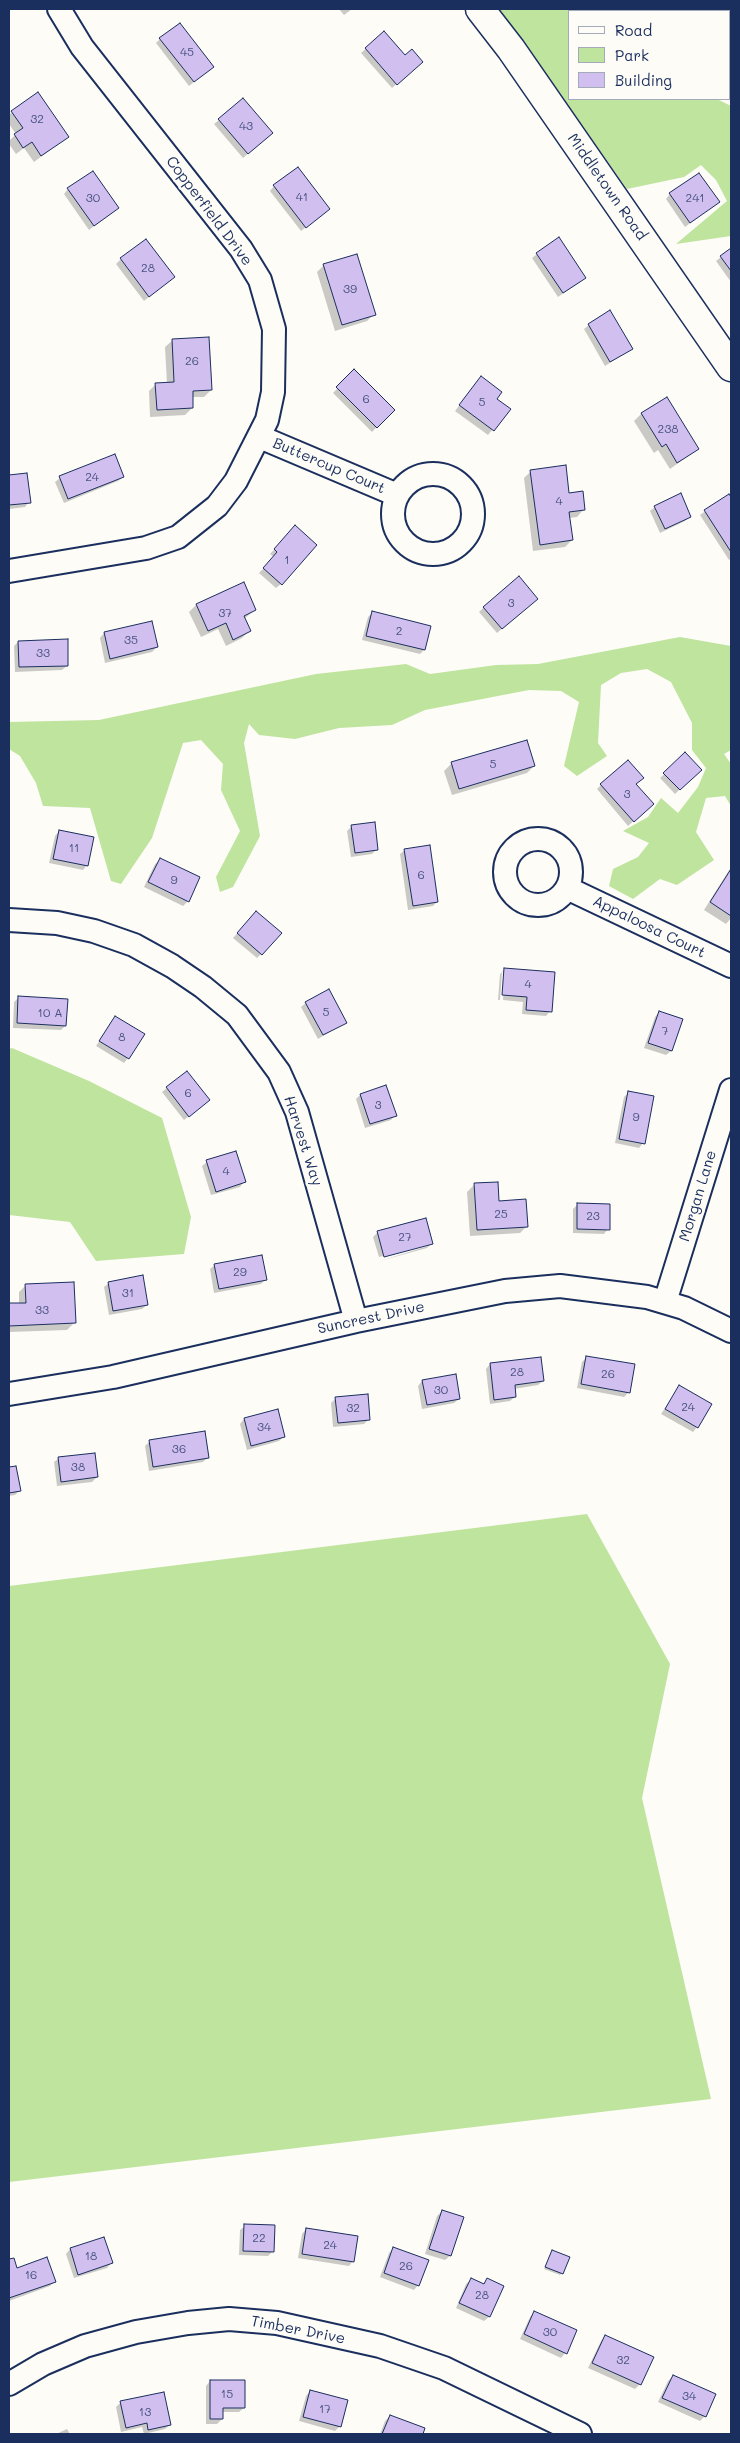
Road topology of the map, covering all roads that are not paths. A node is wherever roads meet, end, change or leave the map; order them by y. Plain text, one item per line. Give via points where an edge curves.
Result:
1 (59, 9) edge
2 (480, 9) edge
3 (731, 367) edge
4 (260, 436) junction
5 (397, 494) dead end
6 (9, 571) edge
7 (567, 888) dead end
8 (9, 920) edge
9 (731, 966) edge
10 (731, 1090) edge
11 (665, 1302) junction
12 (356, 1321) junction
13 (731, 1331) edge
14 (9, 1394) edge
15 (9, 2384) edge
16 (580, 2434) edge

1 - 4 street, Copperfield Drive via 82,47 241,248 260,280 274,338 273,392
2 - 3 street, Middletown Road
4 - 5 street, Buttercup Court
4 - 6 street, Copperfield Drive via 236,481 217,506 178,537 146,548
7 - 9 street, Appaloosa Court
8 - 12 street, Harvest Way via 57,923 134,945 180,971 237,1015 279,1072 297,1112
10 - 11 street, Morgan Lane
11 - 12 street, Suncrest Drive via 560,1286 505,1291
11 - 13 street, Suncrest Drive
12 - 14 street, Suncrest Drive via 113,1377
15 - 16 street, Timber Drive via 84,2346 136,2332 188,2322 248,2320 277,2323 380,2346 444,2368

